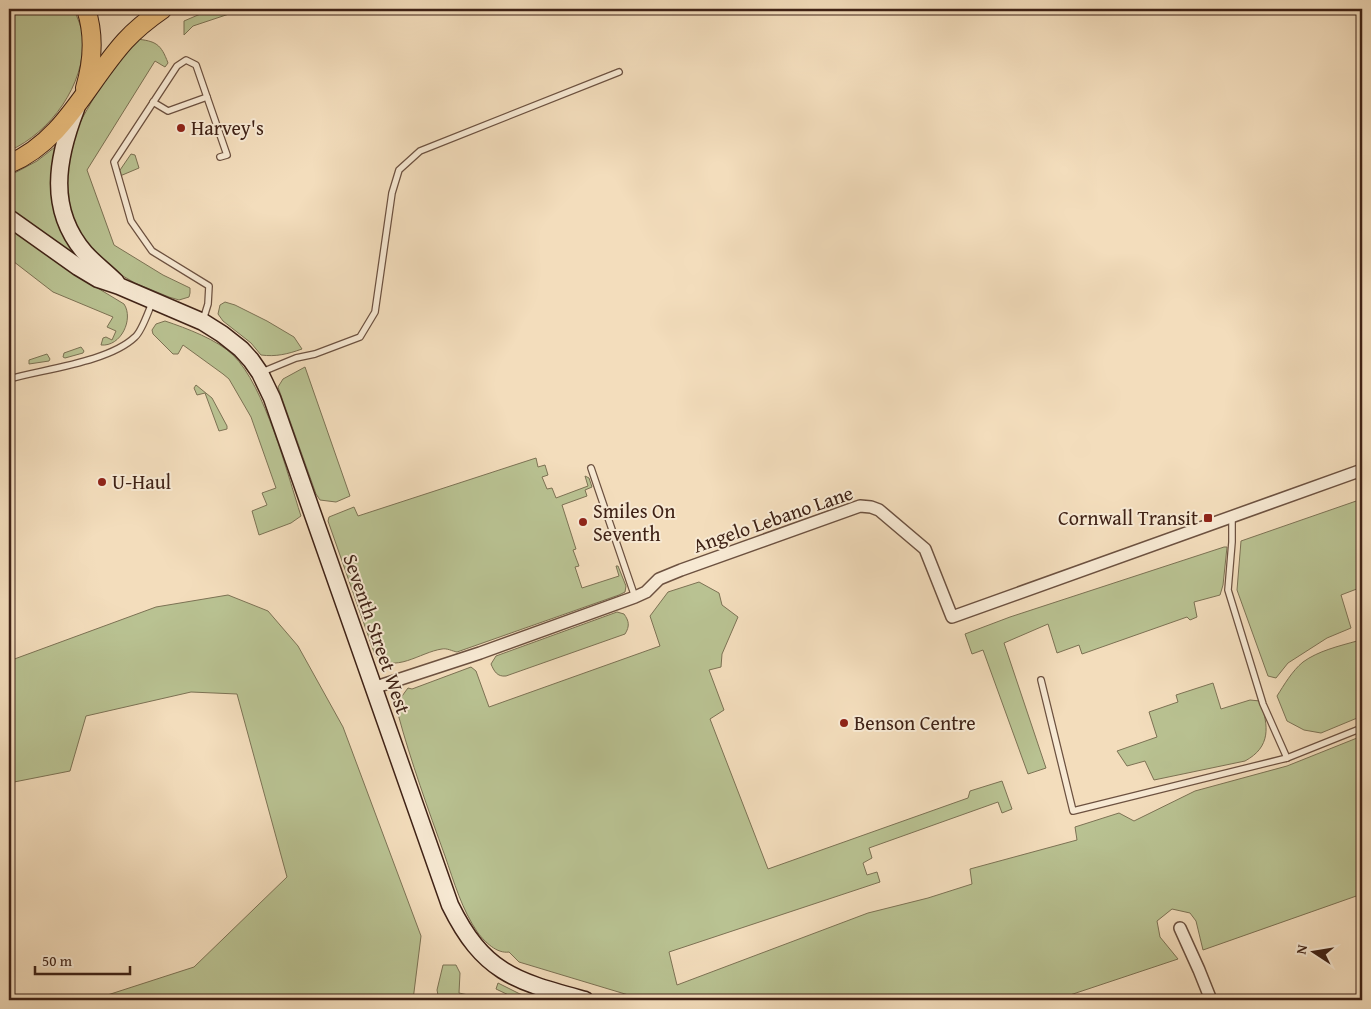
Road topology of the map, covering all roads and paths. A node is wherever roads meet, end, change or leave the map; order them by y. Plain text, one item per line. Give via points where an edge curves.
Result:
1 (86, 9) edge
2 (163, 9) edge
3 (619, 72) dead end
4 (207, 97) junction
5 (79, 102) junction
6 (153, 102) junction
7 (220, 157) dead end
8 (9, 164) edge
9 (9, 218) edge
10 (119, 286) junction
11 (153, 301) junction
12 (203, 322) junction
13 (260, 373) junction
14 (9, 379) edge
15 (591, 468) dead end
16 (1362, 470) edge
17 (1232, 517) junction
18 (635, 597) junction
19 (1041, 680) dead end
20 (373, 688) junction
21 (1362, 728) edge
22 (1287, 758) junction
23 (1180, 928) dead end
24 (585, 1000) edge
25 (1211, 1000) edge

1 - 5 main road via 93,50 89,76
2 - 5 main road via 125,41
3 - 13 lane via 420,151 399,170 392,193 375,312 360,337
4 - 6 lane via 168,110
4 - 6 lane via 196,65 186,60 177,66
4 - 7 lane via 227,154
5 - 8 main road via 57,130 37,148
5 - 10 street, Seventh Street West via 61,156 59,196 74,237 86,254
6 - 12 lane via 114,162 131,221 152,251 209,286
9 - 10 street, Seventh Street West via 78,267
10 - 11 street, Seventh Street West
11 - 12 street, Seventh Street West
11 - 14 lane via 137,336 121,348
12 - 13 street, Seventh Street West via 241,349
13 - 20 street, Seventh Street West via 272,398
15 - 18 lane
16 - 17 street, Angelo Lebano Lane
17 - 18 street, Angelo Lebano Lane via 952,617 926,549 879,510 866,506 681,570 659,579 646,592
17 - 22 lane via 1228,590 1263,704
18 - 20 street, Angelo Lebano Lane
19 - 22 lane via 1073,811
20 - 24 street, Seventh Street West via 450,905 474,946 489,961 527,983
21 - 22 lane
23 - 25 street

